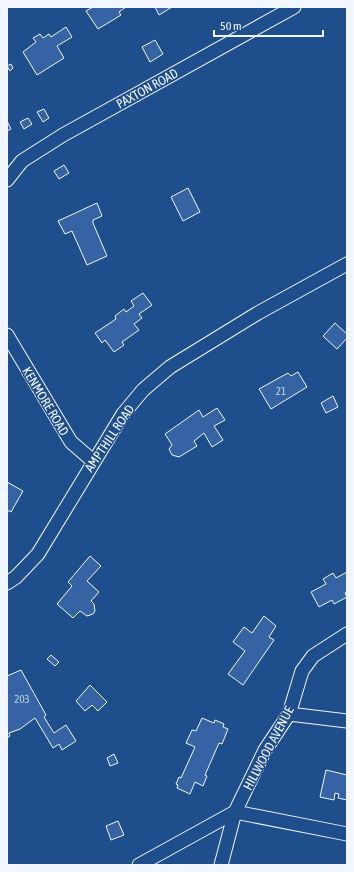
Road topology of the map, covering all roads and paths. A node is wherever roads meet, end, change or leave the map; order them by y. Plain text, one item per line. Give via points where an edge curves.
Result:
1 (294, 7) edge
2 (7, 180) edge
3 (347, 264) edge
4 (7, 335) edge
5 (93, 461) junction
6 (7, 583) edge
7 (347, 634) edge
8 (289, 714) junction
9 (347, 721) edge
10 (235, 812) junction
11 (347, 834) edge
12 (139, 865) edge
13 (221, 865) edge

1 - 2 street, PAXTON ROAD via 63,134 22,161
3 - 5 street, AMPTHILL ROAD via 258,313 170,367 143,390 123,414
4 - 5 street, KENMORE ROAD via 71,442
5 - 6 street, AMPTHILL ROAD via 38,554
7 - 8 street, HILLWOOD AVENUE via 313,656 302,672
8 - 9 street
8 - 10 street, HILLWOOD AVENUE via 265,750
10 - 11 street
10 - 12 street
10 - 13 street, HILLWOOD AVENUE

